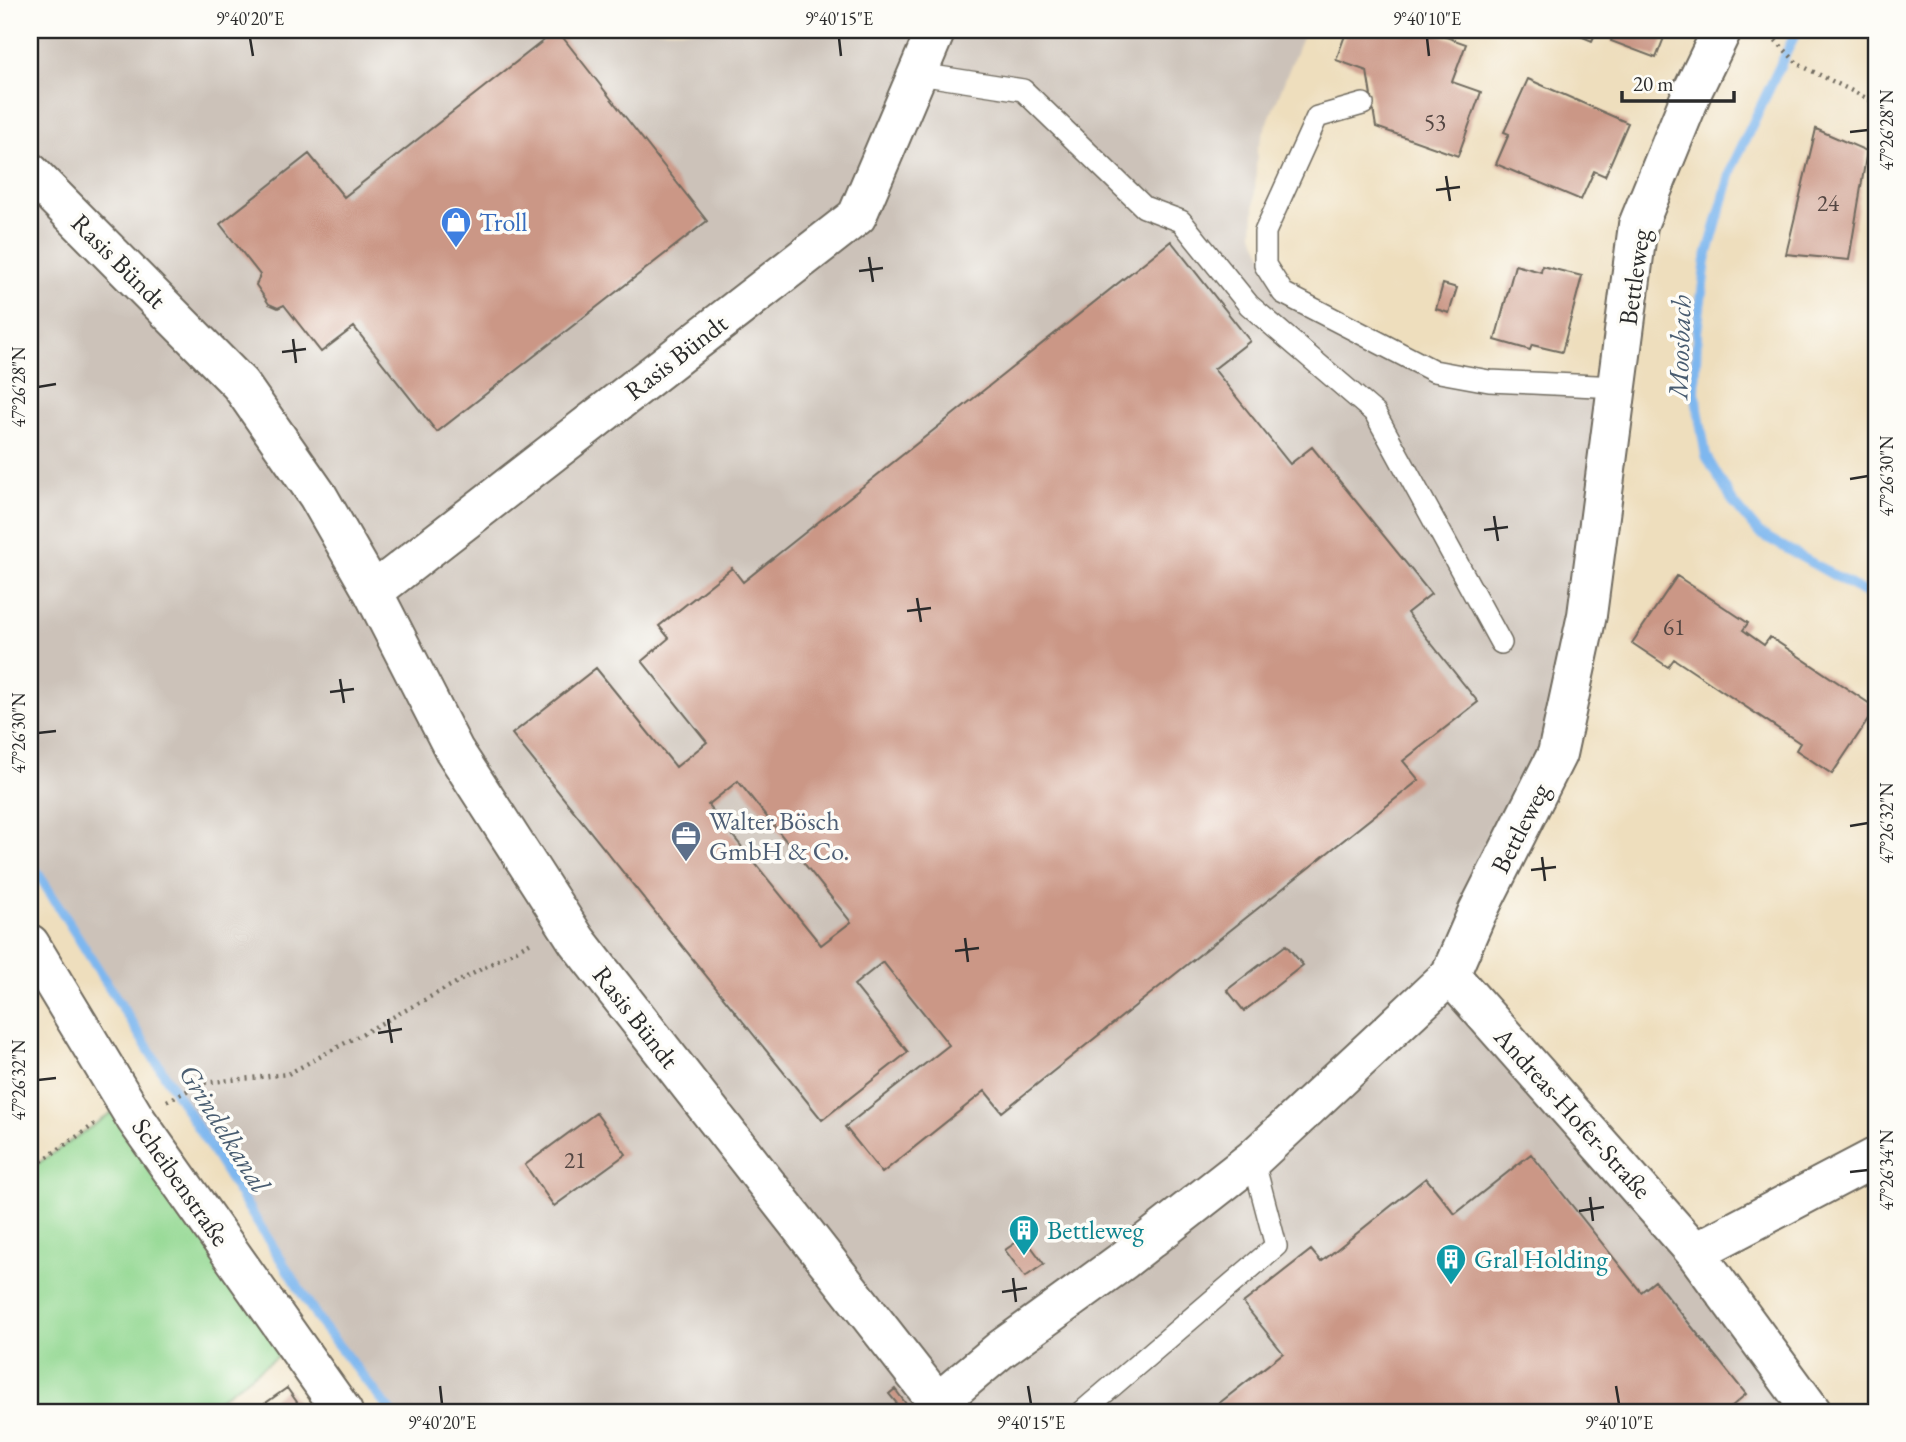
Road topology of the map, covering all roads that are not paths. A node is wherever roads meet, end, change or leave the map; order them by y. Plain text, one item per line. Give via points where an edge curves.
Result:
1 (936, 30) edge
2 (1723, 30) edge
3 (919, 74) junction
4 (1363, 104) dead end
5 (30, 172) edge
6 (1618, 387) junction
7 (373, 592) junction
8 (1502, 643) dead end
9 (30, 944) edge
10 (1450, 975) junction
11 (1876, 1157) edge
12 (1253, 1158) junction
13 (1695, 1252) junction
14 (941, 1408) edge
15 (343, 1412) edge
16 (1082, 1412) edge
17 (1812, 1412) edge

1 - 3 street
2 - 6 street, Bettleweg via 1693,90 1638,225
3 - 7 street, Rasis Bündt via 857,216
3 - 8 lane via 1023,90 1144,207 1181,221 1249,305 1375,414
4 - 6 lane via 1318,117 1265,232 1265,265 1283,293 1434,371 1489,381
5 - 7 street, Rasis Bündt via 240,384 318,496
6 - 10 street, Bettleweg via 1587,615 1556,754
7 - 14 street, Rasis Bündt via 454,750 565,924
9 - 15 street, Scheibenstraße via 126,1103
10 - 12 street, Bettleweg
10 - 13 street, Andreas-Hofer-Straße
11 - 13 street
12 - 14 street, Bettleweg via 1000,1350
12 - 16 lane via 1276,1247
13 - 17 street, Andreas-Hofer-Straße

